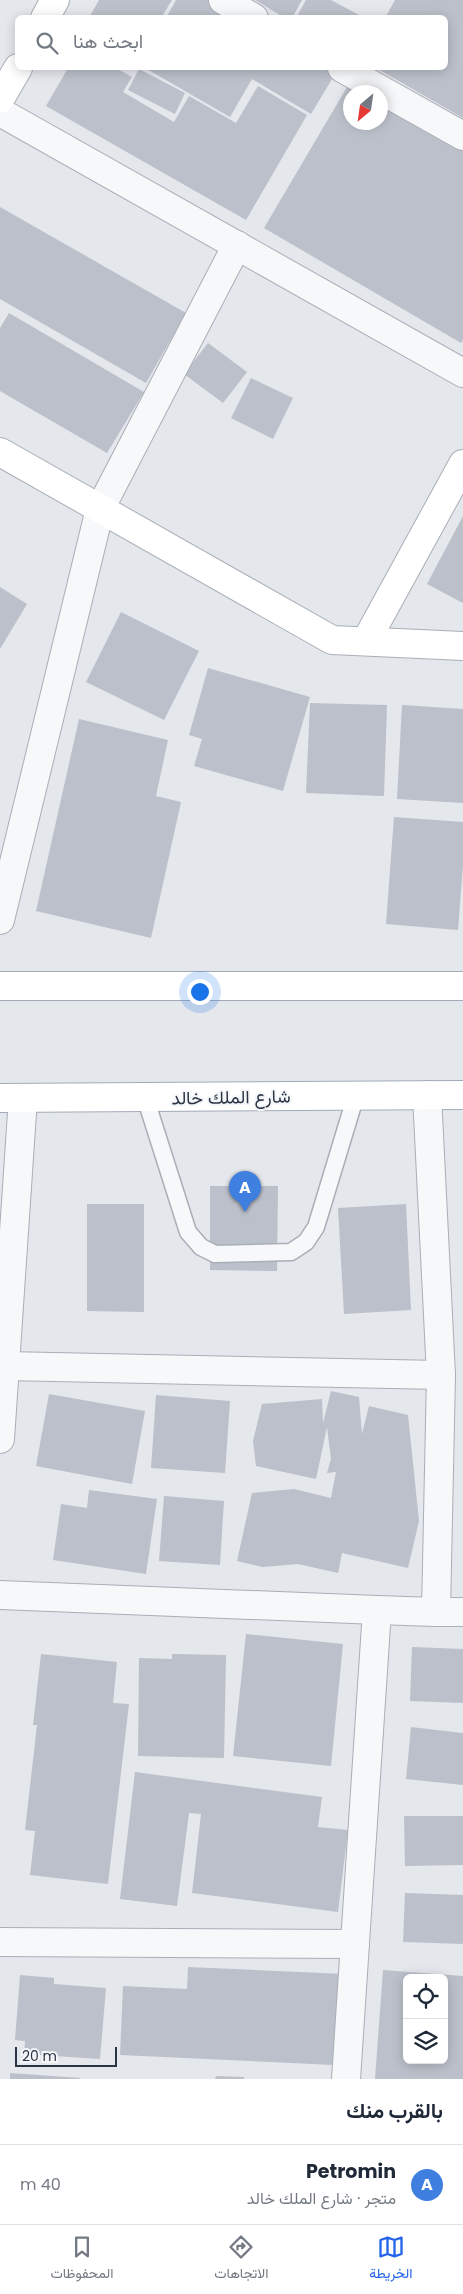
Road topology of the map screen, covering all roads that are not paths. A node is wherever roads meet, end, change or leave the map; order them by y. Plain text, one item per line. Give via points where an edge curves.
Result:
1 (55, 0) edge
2 (223, 0) edge
3 (47, 15) edge
4 (249, 15) edge
5 (17, 70) edge
6 (346, 70) edge
7 (0, 100) edge
8 (0, 112) edge
9 (463, 136) edge
10 (236, 245) junction
11 (463, 373) edge
12 (0, 452) edge
13 (463, 464) edge
14 (100, 509) junction
15 (366, 641) junction
16 (463, 646) edge
17 (0, 920) edge
18 (0, 986) edge
19 (463, 986) edge
20 (427, 1095) junction
21 (463, 1095) edge
22 (356, 1096) junction
23 (145, 1097) junction
24 (11, 1098) edge
25 (5, 1366) junction
26 (441, 1375) junction
27 (0, 1440) edge
28 (0, 1595) edge
29 (377, 1610) junction
30 (436, 1612) junction
31 (463, 1612) edge
32 (0, 1942) edge
33 (355, 1944) junction
34 (346, 2079) edge

1 - 3 main road
2 - 4 street
5 - 7 main road
6 - 9 street
8 - 10 street
10 - 11 street
10 - 14 street
12 - 14 main road
13 - 15 main road
14 - 15 main road via 332,640
14 - 17 street
15 - 16 main road
18 - 19 main road
20 - 21 main road, شارع الملك خالد
20 - 22 main road, شارع الملك خالد
20 - 26 street
22 - 23 main road, شارع الملك خالد
22 - 23 lane via 316,1227 306,1242 291,1252 215,1254 201,1246 188,1232
23 - 24 main road, شارع الملك خالد
24 - 25 street
25 - 26 street
25 - 27 street
26 - 30 street
28 - 29 street
29 - 30 street
29 - 33 street
30 - 31 street
32 - 33 street
33 - 34 street

